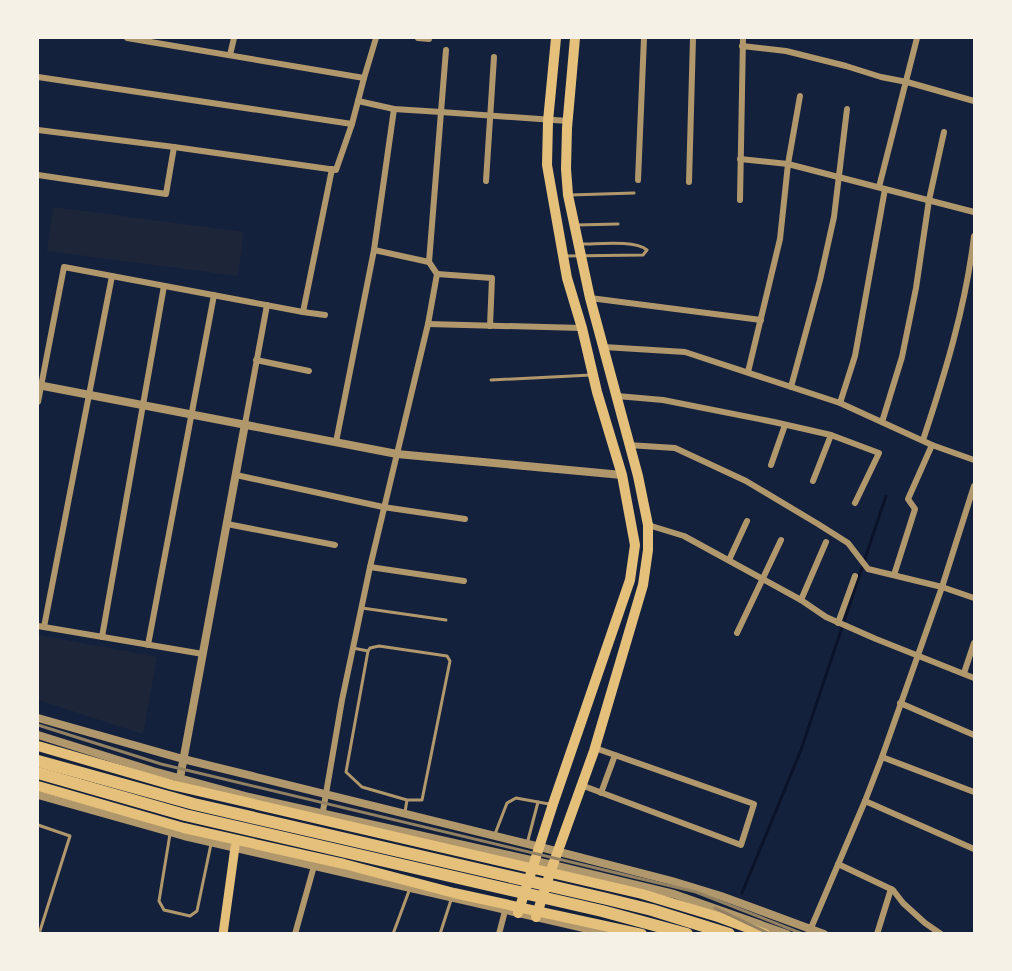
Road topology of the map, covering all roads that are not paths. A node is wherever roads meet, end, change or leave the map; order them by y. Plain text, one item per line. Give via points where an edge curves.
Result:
1 (127, 38) edge
2 (234, 38) edge
3 (376, 38) edge
4 (418, 38) edge
5 (556, 38) edge
6 (575, 38) edge
7 (644, 38) edge
8 (693, 38) edge
9 (742, 38) edge
10 (917, 38) edge
11 (429, 39) edge
12 (742, 46) junction
13 (446, 50) dead end
14 (230, 55) junction
15 (494, 57) dead end
16 (38, 77) edge
17 (364, 78) junction
18 (907, 82) junction
19 (800, 96) dead end
20 (358, 101) junction
21 (975, 101) edge
22 (394, 109) junction
23 (848, 109) dead end
24 (441, 112) junction
25 (490, 117) junction
26 (548, 121) junction
27 (568, 121) junction
28 (352, 124) junction
29 (38, 130) edge
30 (944, 132) dead end
31 (174, 147) junction
32 (740, 159) junction
33 (788, 164) junction
34 (332, 169) junction
35 (38, 175) edge
36 (838, 175) junction
37 (638, 180) dead end
38 (486, 181) dead end
39 (689, 182) dead end
40 (882, 188) junction
41 (634, 193) dead end
42 (568, 195) junction
43 (740, 200) dead end
44 (929, 200) junction
45 (975, 203) edge
46 (974, 212) edge
47 (618, 224) dead end
48 (574, 225) junction
49 (975, 236) edge
50 (579, 244) junction
51 (374, 250) junction
52 (562, 251) junction
53 (581, 255) junction
54 (429, 262) junction
55 (437, 274) junction
56 (112, 276) junction
57 (164, 286) junction
58 (214, 295) junction
59 (590, 298) junction
60 (267, 305) junction
61 (303, 312) junction
62 (325, 315) dead end
63 (760, 320) junction
64 (428, 324) junction
65 (490, 326) junction
66 (582, 328) junction
67 (604, 347) junction
68 (256, 360) junction
69 (309, 370) dead end
70 (748, 372) junction
71 (593, 375) junction
72 (491, 380) dead end
73 (39, 385) edge
74 (791, 387) junction
75 (90, 395) junction
76 (617, 396) junction
77 (38, 402) edge
78 (840, 403) junction
79 (143, 405) junction
80 (192, 414) junction
81 (882, 422) junction
82 (245, 424) junction
83 (784, 425) junction
84 (831, 435) junction
85 (923, 441) junction
86 (336, 442) junction
87 (628, 445) junction
88 (932, 445) junction
89 (397, 454) junction
90 (975, 460) edge
91 (771, 465) dead end
92 (236, 475) junction
93 (622, 475) junction
94 (813, 480) dead end
95 (975, 486) edge
96 (855, 503) dead end
97 (383, 507) junction
98 (465, 519) dead end
99 (747, 521) dead end
100 (227, 524) junction
101 (648, 525) junction
102 (781, 540) dead end
103 (826, 542) dead end
104 (334, 545) dead end
105 (729, 560) junction
106 (370, 567) junction
107 (894, 575) junction
108 (855, 576) dead end
109 (762, 579) junction
110 (464, 581) dead end
111 (942, 587) junction
112 (975, 598) edge
113 (801, 600) junction
114 (362, 608) junction
115 (446, 620) dead end
116 (838, 622) junction
117 (41, 626) edge
118 (737, 633) dead end
119 (102, 637) junction
120 (975, 644) edge
121 (148, 645) junction
122 (353, 648) junction
123 (368, 651) junction
124 (203, 654) junction
125 (918, 656) junction
126 (964, 673) junction
127 (975, 678) edge
128 (900, 704) junction
129 (38, 717) edge
130 (38, 735) edge
131 (975, 735) edge
132 (38, 746) edge
133 (594, 748) junction
134 (615, 755) junction
135 (882, 757) junction
136 (183, 759) junction
137 (38, 760) edge
138 (38, 773) edge
139 (180, 778) junction
140 (581, 785) junction
141 (38, 786) edge
142 (975, 792) edge
143 (601, 793) junction
144 (326, 794) junction
145 (38, 795) edge
146 (407, 800) junction
147 (74, 801) junction
148 (865, 801) junction
149 (538, 802) junction
150 (553, 804) junction
151 (404, 814) junction
152 (322, 817) junction
153 (38, 825) edge
154 (171, 833) junction
155 (494, 836) junction
156 (212, 842) junction
157 (527, 844) junction
158 (235, 847) junction
159 (540, 847) junction
160 (975, 849) edge
161 (558, 851) junction
162 (838, 864) junction
163 (534, 865) junction
164 (314, 866) junction
165 (551, 869) junction
166 (410, 889) junction
167 (891, 889) junction
168 (452, 899) junction
169 (505, 910) junction
170 (519, 910) junction
171 (537, 914) junction
172 (811, 928) junction
173 (39, 933) edge
174 (223, 933) edge
175 (295, 933) edge
176 (393, 933) edge
177 (440, 933) edge
178 (499, 933) edge
179 (610, 933) edge
180 (642, 933) edge
181 (687, 933) edge
182 (729, 933) edge
183 (765, 933) edge
184 (787, 933) edge
185 (824, 933) edge
186 (877, 933) edge
187 (941, 933) edge

1 - 14 street
2 - 14 street
3 - 17 street
4 - 11 street
5 - 26 main road
6 - 27 main road
7 - 37 street
8 - 39 street
9 - 12 street
10 - 18 street
12 - 18 street via 786,51
12 - 32 street
13 - 24 street
14 - 17 street
15 - 25 street
16 - 28 street
17 - 20 street
18 - 21 street
18 - 40 street
19 - 33 street
20 - 22 street
20 - 28 street
22 - 24 street
22 - 51 street
23 - 36 street
24 - 25 street
24 - 54 street
25 - 26 street
25 - 38 street
26 - 27 street
26 - 52 main road via 547,165
27 - 42 main road
28 - 34 street via 336,170
29 - 31 street
30 - 44 street
31 - 34 street
31 - 35 street via 165,194
32 - 33 street
32 - 43 street
33 - 36 street
33 - 63 street via 780,239
34 - 61 street
36 - 40 street
36 - 74 street via 820,280
40 - 44 street
40 - 78 street via 859,334
41 - 42 lane
42 - 48 main road
44 - 46 street
44 - 81 street via 902,357
45 - 46 street
47 - 48 lane
48 - 50 main road
49 - 85 street via 959,318
50 - 52 lane
50 - 53 main road
50 - 53 lane via 630,244 648,250 644,255
51 - 54 street
51 - 86 street
52 - 53 lane
52 - 66 main road
53 - 59 main road
54 - 55 street
55 - 64 street
55 - 65 street via 492,278
56 - 57 street
56 - 73 street via 64,267
56 - 75 street
57 - 58 street
57 - 79 street
58 - 60 street
58 - 80 street
59 - 63 street
59 - 67 main road
60 - 61 street
60 - 68 street
61 - 62 street
63 - 70 street
64 - 65 street
64 - 89 street
65 - 66 street
66 - 71 main road
67 - 70 street via 685,352
67 - 76 main road
68 - 69 street
68 - 82 street
70 - 74 street
71 - 72 lane
71 - 93 main road
73 - 75 street
73 - 77 street
74 - 78 street
75 - 79 street
75 - 117 street
76 - 83 street via 663,400
76 - 87 main road
78 - 81 street
79 - 80 street
79 - 119 street
80 - 82 street
80 - 121 street
81 - 85 street
82 - 86 street
82 - 92 street
83 - 84 street
83 - 91 street
84 - 94 street
84 - 96 street via 879,453
85 - 88 street
86 - 89 street
87 - 101 main road
87 - 107 street via 675,448 746,481 848,543 868,569
88 - 90 street
88 - 107 street via 908,499 915,509
89 - 93 street
89 - 97 street
92 - 97 street
92 - 100 street
93 - 150 main road via 635,545 630,580
95 - 111 street
97 - 98 street
97 - 106 street
99 - 105 street
100 - 104 street
100 - 124 street
101 - 105 street via 684,536
101 - 133 main road via 643,585
102 - 109 street
103 - 113 street
105 - 109 street
106 - 110 street
106 - 114 street
107 - 111 street
108 - 116 street
109 - 113 street
109 - 118 street
111 - 112 street
111 - 125 street
113 - 116 street
114 - 115 lane
114 - 122 street
116 - 125 street
117 - 119 street
119 - 121 street
120 - 126 street
121 - 124 street
122 - 123 lane
122 - 144 street
123 - 146 lane via 346,772 362,787
123 - 146 lane via 379,646 447,656 450,661 422,800
124 - 136 street
125 - 126 street
125 - 128 street
126 - 127 street
128 - 131 street
128 - 135 street
129 - 136 street
130 - 139 street
132 - 152 main road via 172,785
133 - 134 street
133 - 140 main road
134 - 143 street
134 - 143 street via 754,804 744,835 739,845
135 - 142 street
135 - 148 street
136 - 139 street
136 - 144 street
137 - 182 highway via 194,804 607,899
138 - 181 highway via 185,815
139 - 152 street
140 - 143 street
140 - 161 main road
141 - 147 main road
144 - 151 street
144 - 152 street
145 - 147 street
146 - 151 lane
147 - 154 street
147 - 170 main road via 344,864
148 - 160 street
148 - 162 street
149 - 150 lane
149 - 155 lane via 516,798 507,803
149 - 157 lane
150 - 159 main road
151 - 155 street
152 - 163 main road
153 - 173 lane via 70,836
154 - 156 street
154 - 156 lane via 159,902 164,910 190,915 197,911
155 - 157 street
156 - 158 street
157 - 159 street
158 - 164 street
158 - 174 main road
159 - 161 street
159 - 163 main road
161 - 165 main road
161 - 172 street via 702,890
162 - 167 street
162 - 172 street
163 - 165 main road
163 - 170 main road
164 - 166 street
164 - 175 street
165 - 171 main road
165 - 183 main road
165 - 184 street via 674,894
166 - 168 street
166 - 176 lane
167 - 186 street
167 - 187 street via 925,923
168 - 169 street
168 - 177 lane
169 - 170 street
169 - 178 street
170 - 171 main road
171 - 179 street
171 - 180 main road
172 - 185 street

